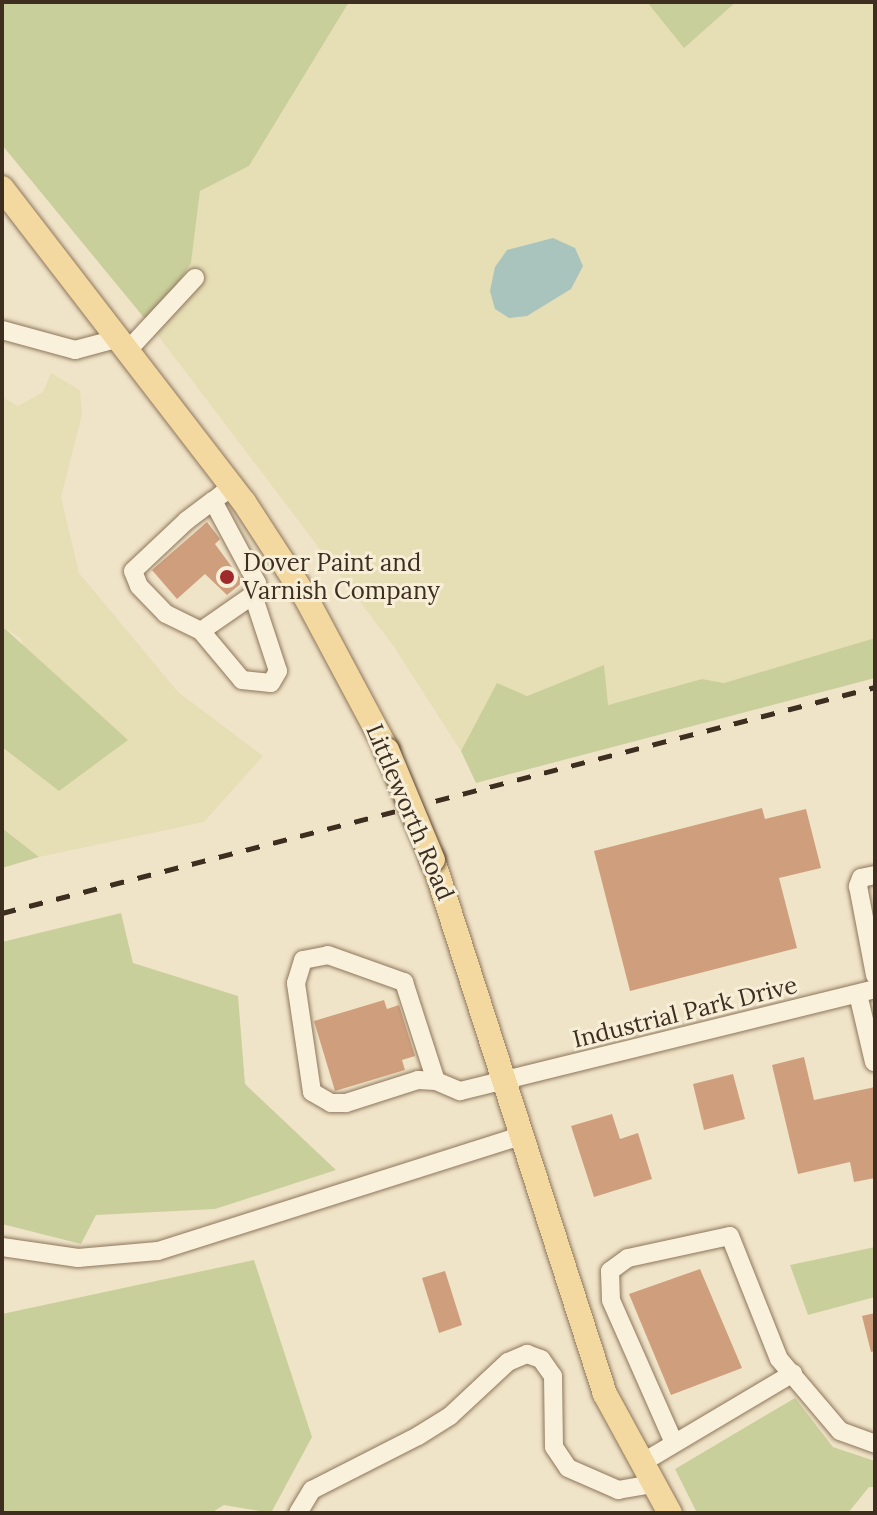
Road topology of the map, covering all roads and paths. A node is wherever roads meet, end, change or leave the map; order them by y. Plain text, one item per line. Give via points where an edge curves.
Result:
1 (2, 188) edge
2 (195, 278) dead end
3 (2, 330) edge
4 (125, 343) junction
5 (233, 486) junction
6 (213, 501) junction
7 (253, 595) junction
8 (201, 631) junction
9 (875, 875) edge
10 (875, 975) edge
11 (867, 992) edge
12 (874, 1062) edge
13 (436, 1081) junction
14 (507, 1081) junction
15 (524, 1135) junction
16 (2, 1247) edge
17 (793, 1373) junction
18 (674, 1443) junction
19 (875, 1444) edge
20 (645, 1474) junction
21 (298, 1513) edge
22 (670, 1513) edge

1 - 4 main road, Littleworth Road
2 - 4 street
3 - 4 street via 75,350
4 - 5 main road, Littleworth Road
5 - 6 street
5 - 14 main road, Littleworth Road, bridge via 306,598 387,750 433,860
6 - 7 street via 257,576
6 - 8 street via 133,571 139,586 166,614
7 - 8 street
7 - 8 street via 278,671 271,683 242,680
9 - 10 street via 861,878 858,886
11 - 12 street
11 - 14 street, Industrial Park Drive
13 - 13 street, Industrial Park Drive via 404,982 328,955 303,960 296,983 312,1092 331,1103 346,1103 418,1080
13 - 14 street, Industrial Park Drive via 460,1091
14 - 15 main road, Littleworth Road
15 - 16 street via 158,1251 78,1258
15 - 20 main road, Littleworth Road via 598,1374
17 - 18 street
17 - 18 street via 779,1359 730,1236 616,1264 607,1279 611,1300
17 - 19 street via 840,1431
18 - 20 street
20 - 21 street via 618,1490 568,1468 554,1447 553,1376 541,1359 527,1354 508,1362 450,1416 312,1490
20 - 22 main road, Littleworth Road

